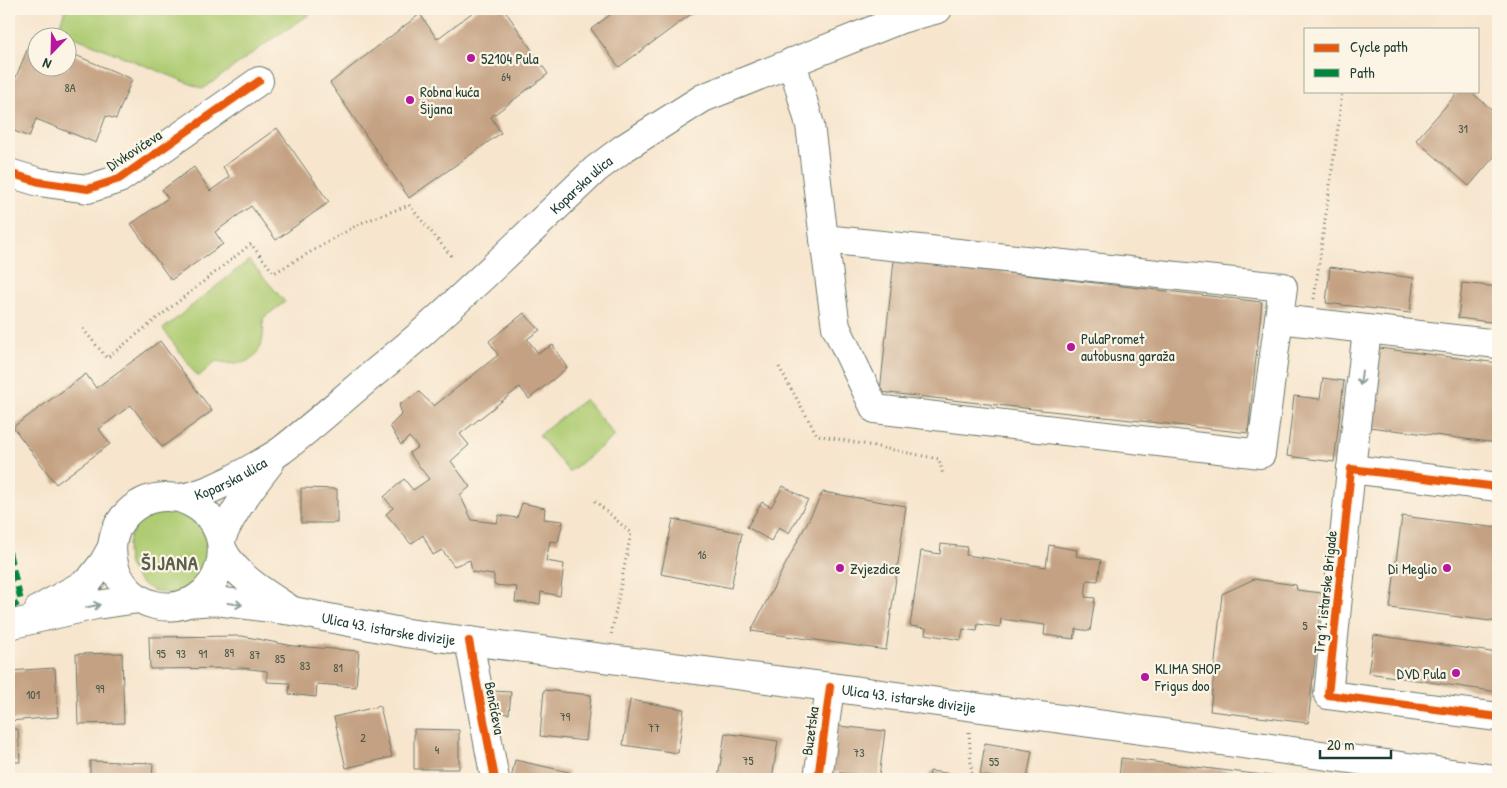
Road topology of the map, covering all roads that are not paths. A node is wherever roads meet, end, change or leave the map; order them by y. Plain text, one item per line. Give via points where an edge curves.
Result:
1 (938, 9) edge
2 (792, 62) junction
3 (259, 81) dead end
4 (9, 173) edge
5 (824, 238) junction
6 (1279, 319) junction
7 (1367, 330) junction
8 (1498, 344) edge
9 (281, 451) junction
10 (1351, 469) junction
11 (1498, 487) edge
12 (178, 498) junction
13 (221, 544) junction
14 (112, 547) junction
15 (139, 599) junction
16 (186, 603) junction
17 (293, 611) junction
18 (10, 625) edge
19 (469, 641) junction
20 (830, 687) junction
21 (1498, 717) edge
22 (495, 779) edge
23 (818, 779) edge
24 (1495, 779) edge

1 - 2 main road, Koparska ulica
2 - 5 main road via 810,125
2 - 9 main road, Koparska ulica via 702,98 596,169 421,334
3 - 4 main road, Divkovićeva via 119,179 88,188 39,182
5 - 6 main road via 1283,287
5 - 6 main road via 836,327 875,409 1261,454
6 - 7 main road
7 - 8 main road
7 -> 10 main road
9 - 12 main road, Koparska ulica via 234,478
9 - 13 main road, Koparska ulica via 229,521
10 - 11 main road
10 - 21 main road, Trg 1. istarske Brigade via 1328,695
12 - 13 main road via 206,512 217,529
12 - 14 main road via 148,500 130,510 118,527
13 - 16 main road via 220,567 211,585
13 - 17 main road, Ulica 43. istarske divizije via 228,561 244,578
14 - 15 main road via 118,577
14 - 18 main road via 89,581
15 - 16 main road via 166,607
18 -> 15 main road via 96,605
16 -> 17 main road, Ulica 43. istarske divizije via 216,601
17 - 19 main road, Ulica 43. istarske divizije via 406,633
19 - 20 main road, Ulica 43. istarske divizije
19 - 22 main road, Benčićeva
20 - 23 main road, Buzetska
20 - 24 main road, Ulica 43. istarske divizije

